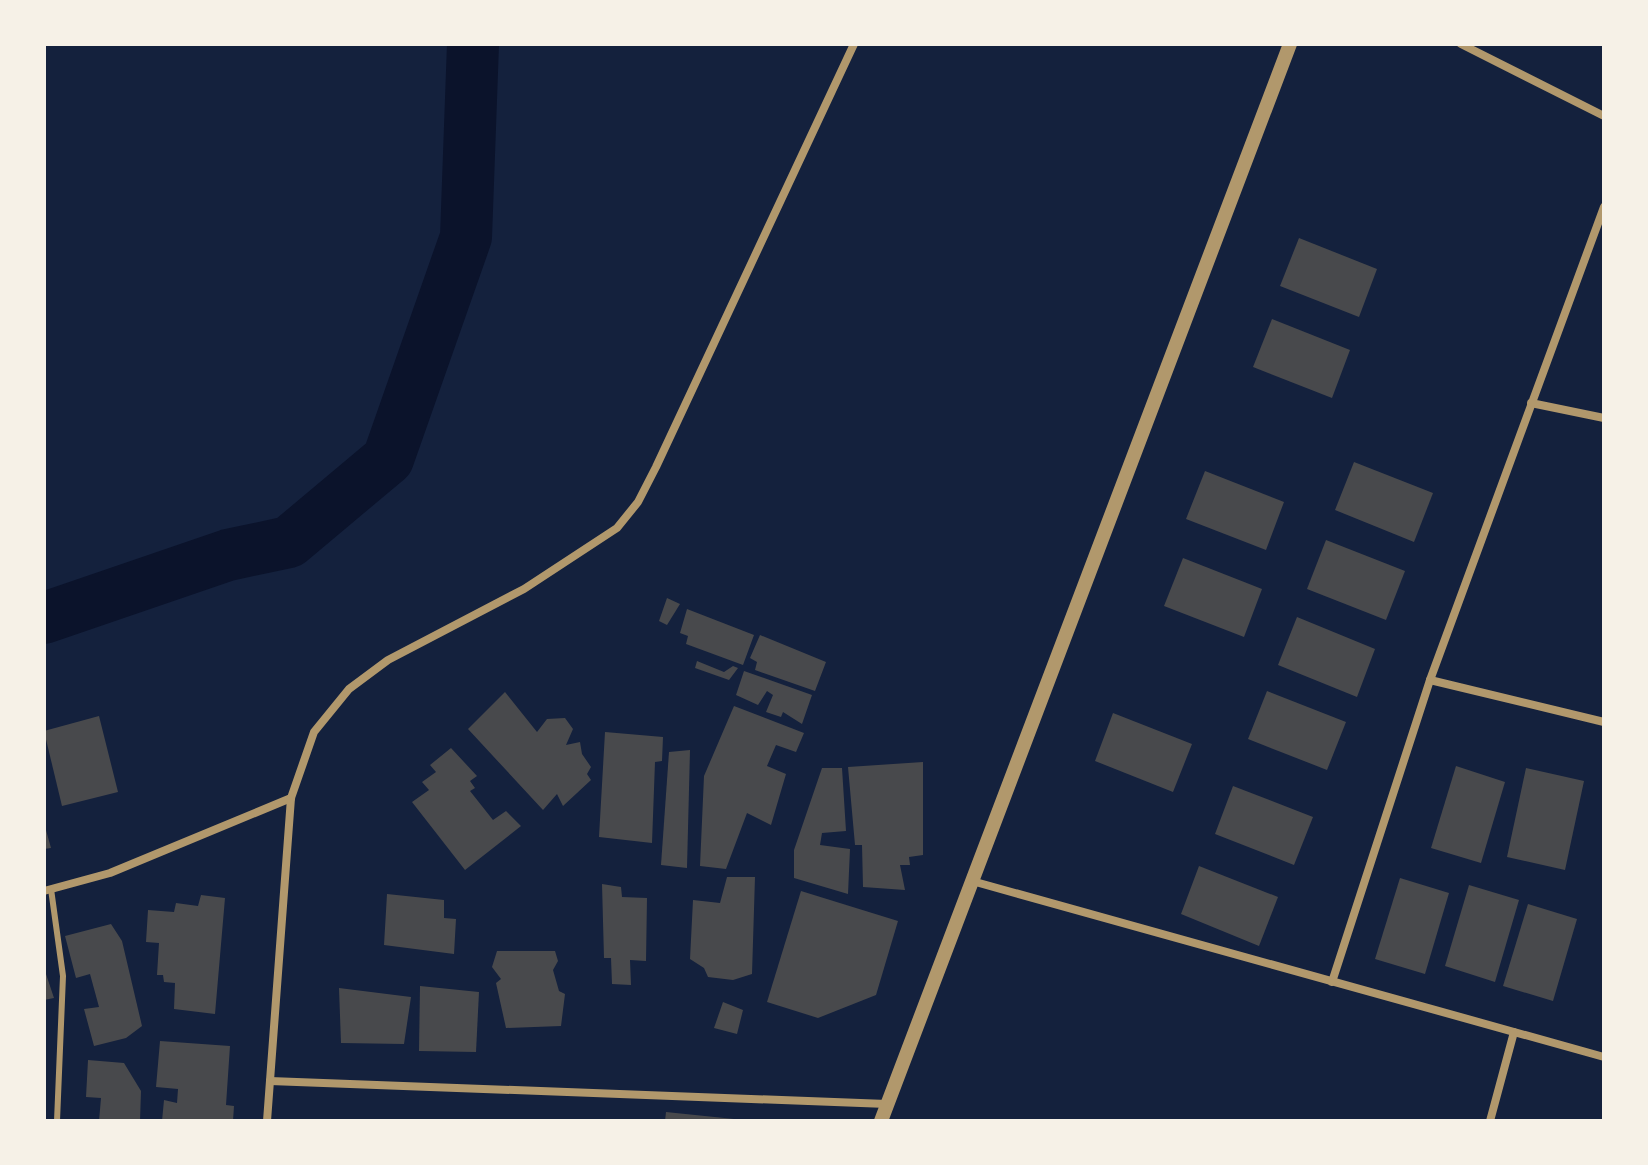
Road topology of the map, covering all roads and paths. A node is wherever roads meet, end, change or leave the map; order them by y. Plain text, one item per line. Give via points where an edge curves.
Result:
1 (854, 44) edge
2 (1290, 44) edge
3 (1461, 44) edge
4 (1604, 116) edge
5 (1604, 207) edge
6 (1531, 403) junction
7 (1604, 418) edge
8 (1430, 680) junction
9 (1604, 722) edge
10 (291, 798) junction
11 (971, 881) junction
12 (48, 890) edge
13 (1332, 982) junction
14 (1514, 1032) junction
15 (1604, 1057) edge
16 (270, 1081) junction
17 (887, 1104) junction
18 (57, 1121) edge
19 (267, 1121) edge
20 (881, 1121) edge
21 (1490, 1121) edge

1 - 10 street via 638,502 617,528 524,589 388,660 349,689 314,732
2 - 11 street
3 - 4 street
5 - 6 street
6 - 7 street
6 - 8 street
8 - 9 street
8 - 13 street
10 - 12 street via 110,873
10 - 16 street
11 - 13 street
11 - 17 street
12 - 18 lane via 63,976
13 - 14 street
14 - 15 street
14 - 21 street
16 - 17 street
16 - 19 street
17 - 20 street

